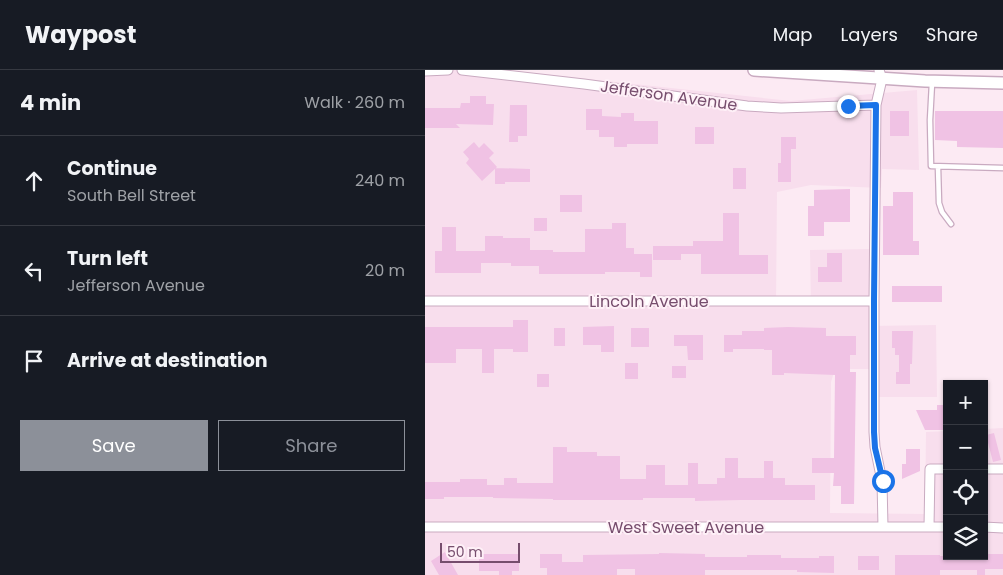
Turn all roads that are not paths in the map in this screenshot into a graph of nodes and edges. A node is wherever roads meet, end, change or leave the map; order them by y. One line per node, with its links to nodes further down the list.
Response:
1 (448, 70): 4 (street)
2 (462, 70): 8 (street, Jefferson Avenue)
3 (755, 70): 5 (street)
4 (425, 71)
5 (881, 74): 6 (street); 8 (street)
6 (932, 81): 7 (street); 9 (lane)
7 (1003, 83)
8 (876, 105): 13 (street)
9 (938, 167): 10 (lane); 11 (lane)
10 (1003, 168)
11 (951, 224)
12 (425, 301): 13 (street, Lincoln Avenue)
13 (874, 301): 18 (street)
14 (943, 469): 19 (street)
15 (988, 469): 16 (street)
16 (1003, 469)
17 (425, 527): 18 (street, West Sweet Avenue)
18 (883, 527): 19 (street, West Sweet Avenue)
19 (929, 527): 20 (street, West Sweet Avenue)
20 (943, 527)
21 (988, 528): 22 (street)
22 (1003, 528)

